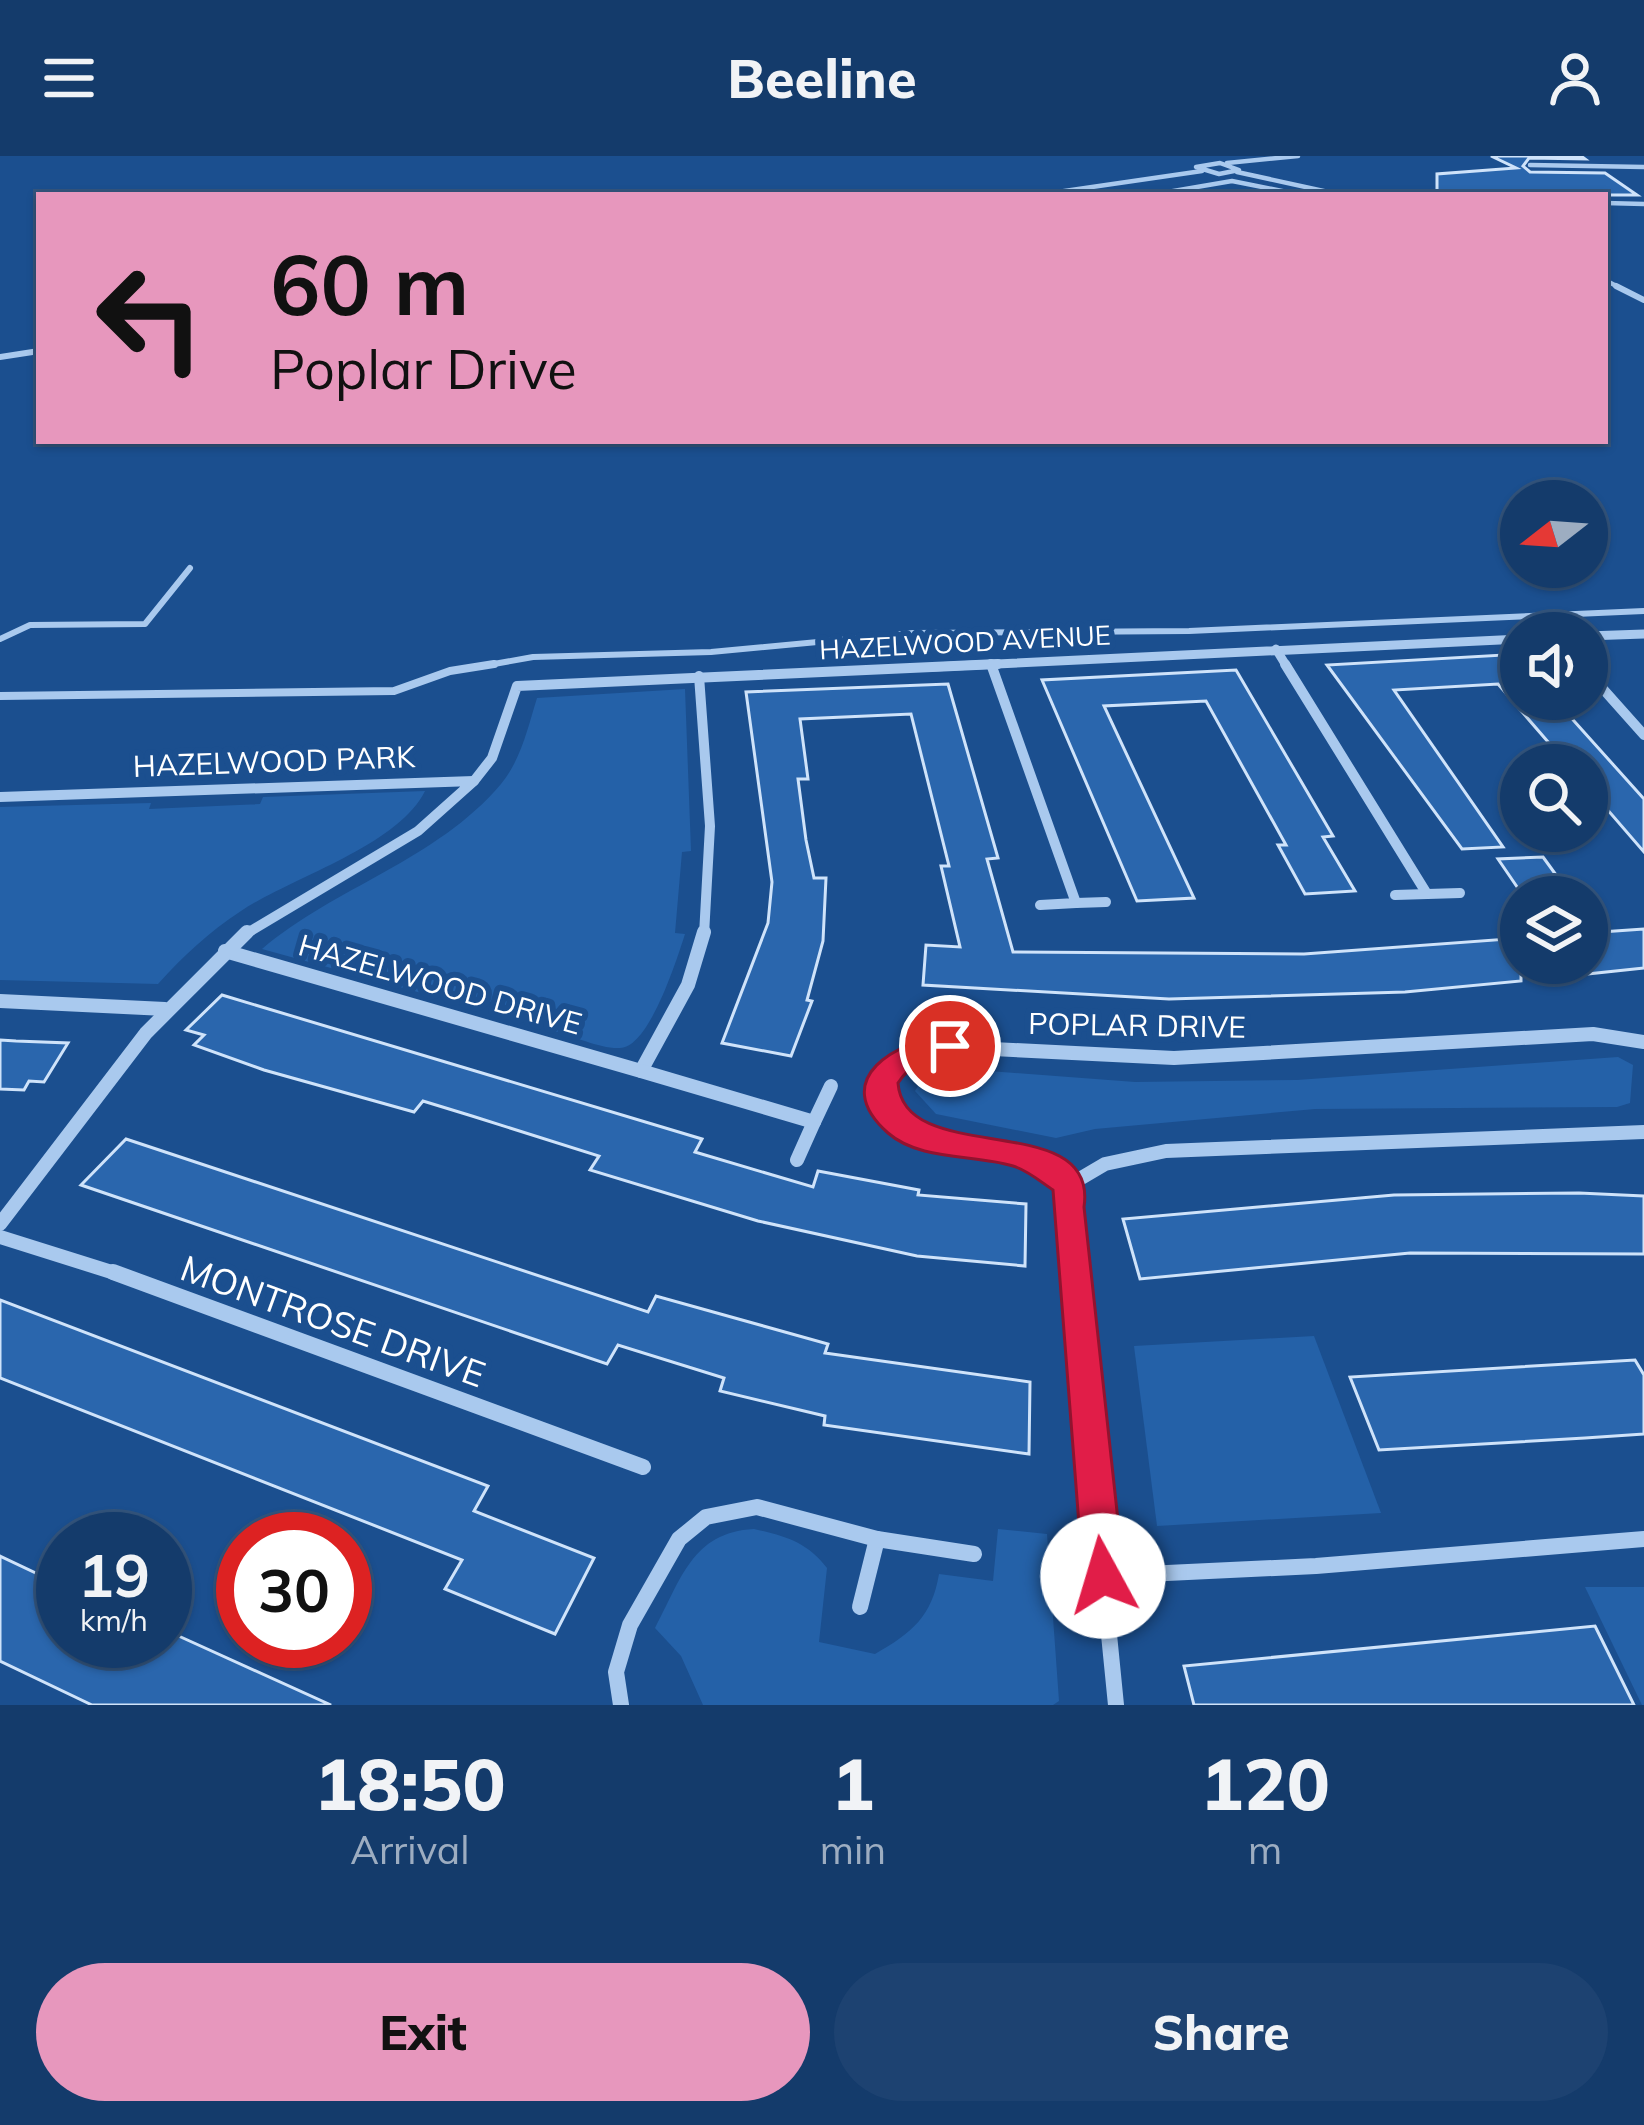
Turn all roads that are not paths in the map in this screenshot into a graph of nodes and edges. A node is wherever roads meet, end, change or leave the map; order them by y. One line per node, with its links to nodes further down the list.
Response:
1 (1298, 156): 2 (street)
2 (1226, 164): 5 (street); 6 (street)
3 (1530, 165): 4 (street)
4 (1644, 167)
5 (1202, 171): 6 (street); 7 (street)
6 (1237, 172): 10 (street)
7 (1058, 192)
8 (1172, 192): 9 (street)
9 (1286, 192)
10 (1328, 192)
11 (1608, 203): 12 (street)
12 (1644, 204)
13 (1608, 282): 14 (street)
14 (1644, 300)
15 (36, 351): 16 (street)
16 (0, 357)
17 (190, 568): 21 (lane)
18 (1644, 611): 27 (lane)
19 (1644, 634): 20 (street)
20 (1608, 635)
21 (0, 639)
22 (1500, 640): 23 (street, HAZELWOOD AVENUE)
23 (1276, 649): 24 (street, HAZELWOOD AVENUE); 32 (street)
24 (991, 663): 25 (street, HAZELWOOD AVENUE); 35 (street)
25 (699, 676): 29 (street, HAZELWOOD AVENUE); 41 (street)
26 (1608, 695): 28 (street)
27 (0, 696)
28 (1644, 735)
29 (474, 781): 30 (street, HAZELWOOD PARK); 37 (street, HAZELWOOD PARK)
30 (0, 797)
31 (1460, 893): 32 (street)
32 (1427, 894): 33 (street)
33 (1395, 895)
34 (1106, 902): 35 (street)
35 (1076, 903): 36 (street)
36 (1040, 904)
37 (225, 951): 39 (street, HAZELWOOD PARK); 41 (street, HAZELWOOD DRIVE)
38 (0, 1001): 39 (street)
39 (165, 1009): 47 (street, HAZELWOOD PARK)
40 (1644, 1042): 46 (street, POPLAR DRIVE)
41 (640, 1071): 43 (street, HAZELWOOD DRIVE)
42 (831, 1086): 43 (street)
43 (814, 1122): 45 (street)
44 (1644, 1132): 46 (street)
45 (797, 1160)
46 (1071, 1184): 53 (street)
47 (0, 1224)
48 (0, 1237): 49 (street, MONTROSE DRIVE)
49 (644, 1467)
50 (877, 1539): 52 (street); 54 (street); 55 (street)
51 (1644, 1539): 53 (street)
52 (974, 1554)
53 (1103, 1576): 56 (street)
54 (860, 1607)
55 (620, 1705)
56 (1116, 1705)

